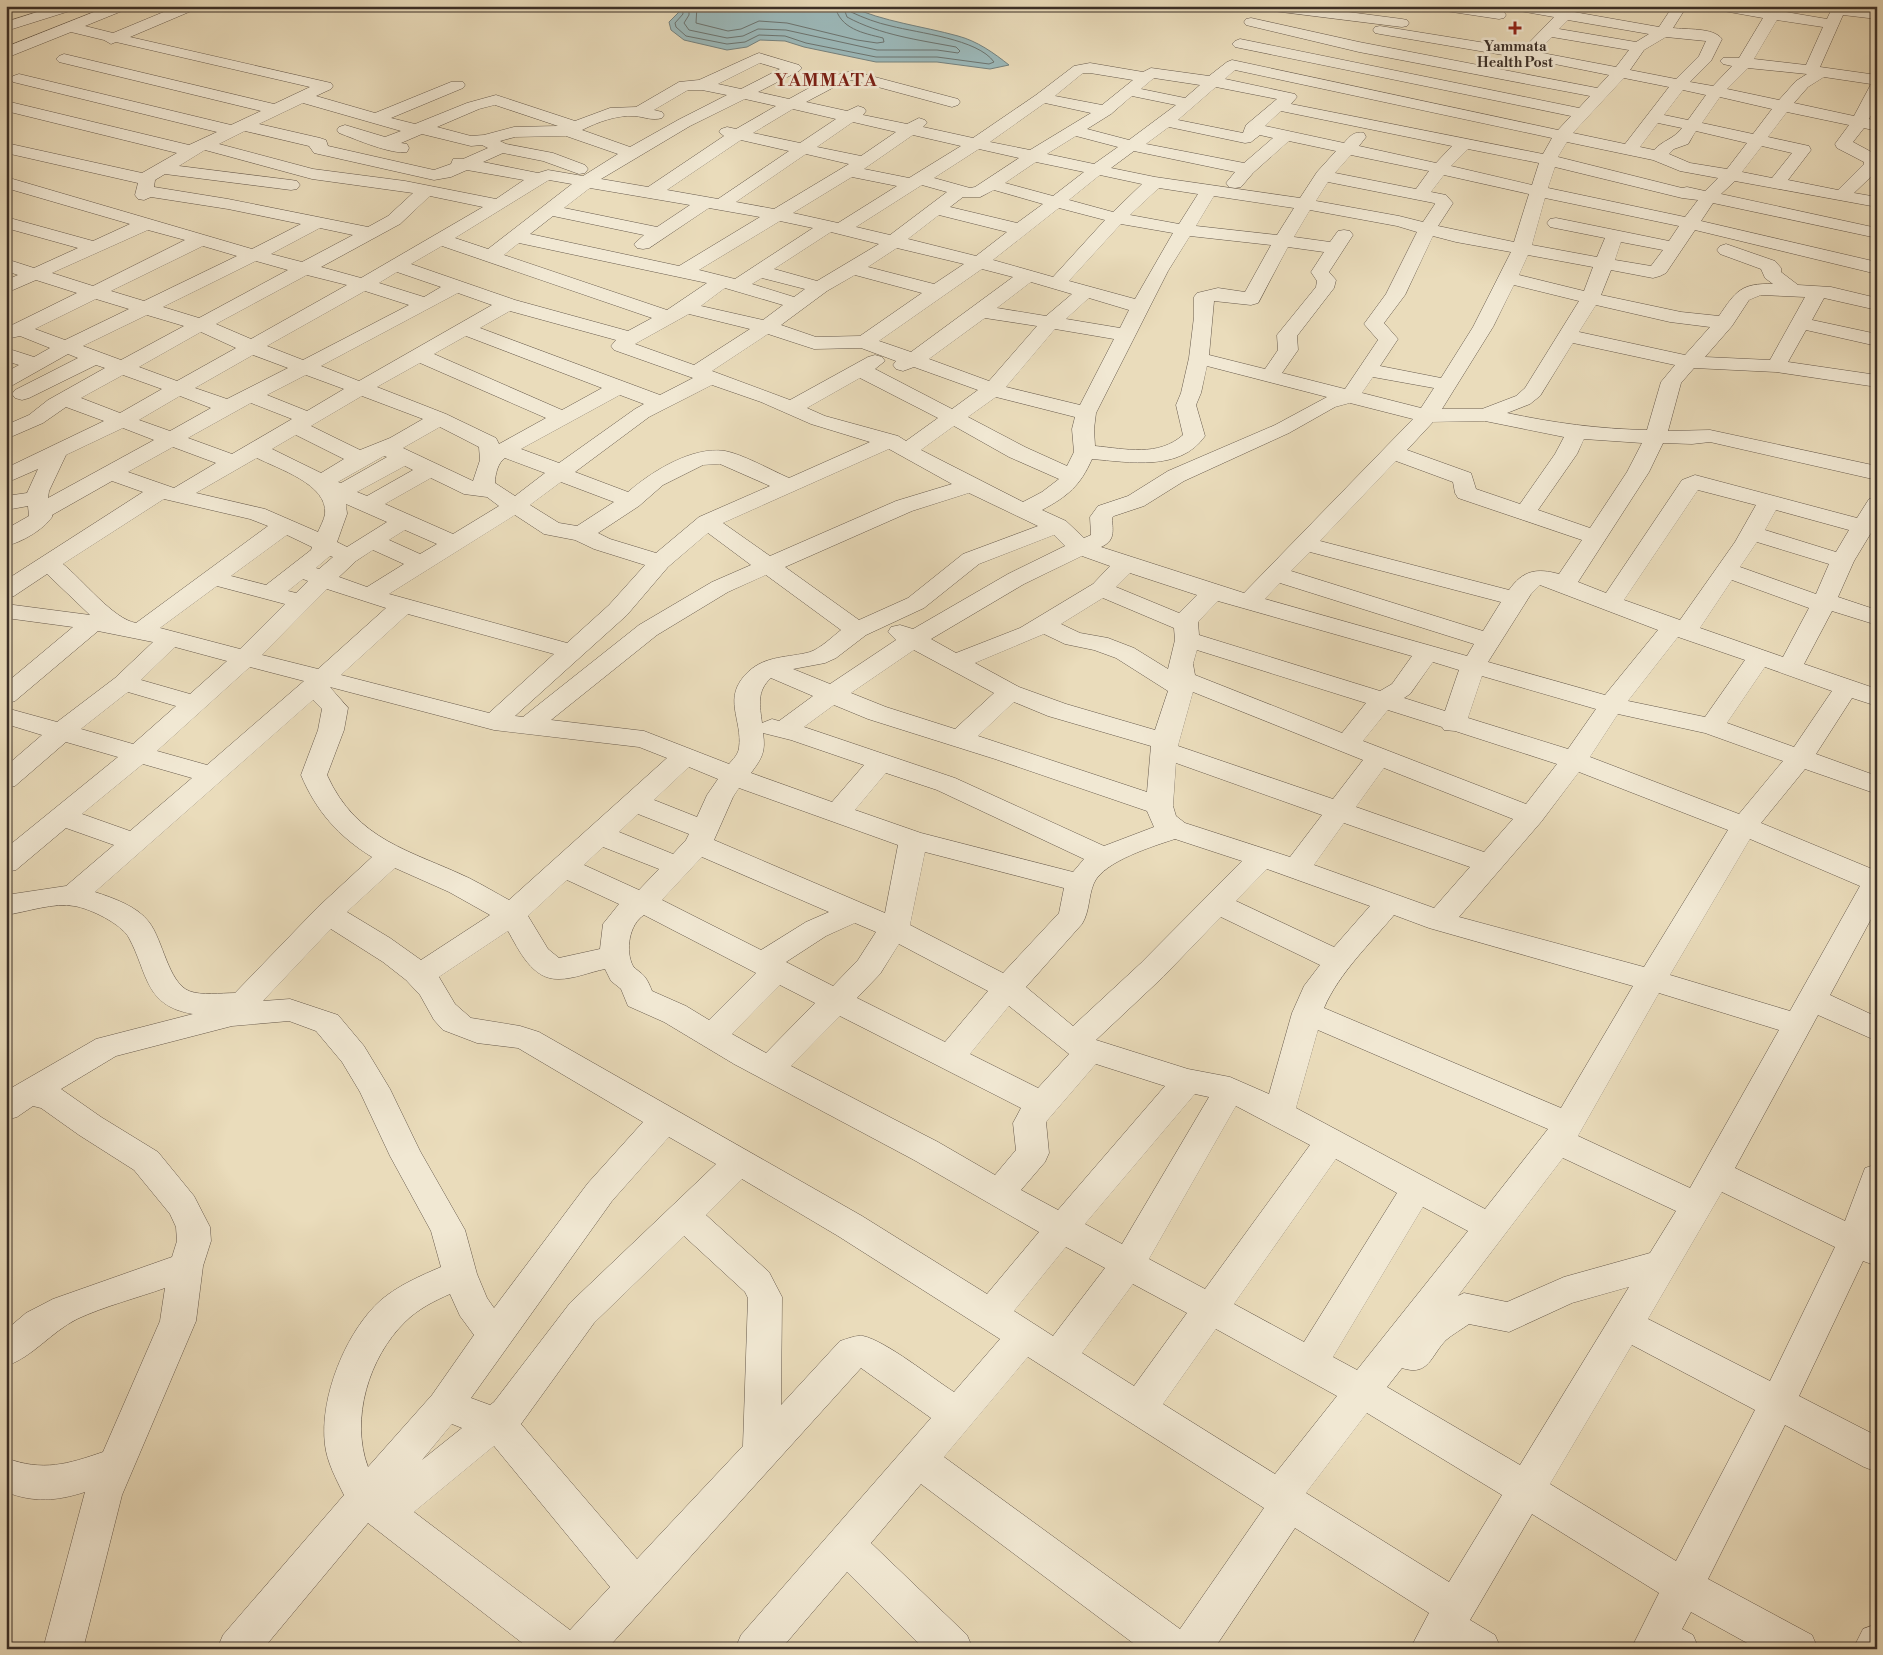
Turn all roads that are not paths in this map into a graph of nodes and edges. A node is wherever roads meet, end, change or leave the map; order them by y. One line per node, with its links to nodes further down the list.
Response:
1 (73, 6): 14 (street); 19 (street)
2 (122, 6): 14 (street)
3 (191, 6): 26 (street)
4 (1264, 6): 10 (street); 16 (street)
5 (1439, 6): 11 (street)
6 (1514, 6): 12 (street)
7 (1680, 6): 23 (street)
8 (1718, 6): 13 (street)
9 (1840, 8): 15 (street); 17 (street)
10 (1345, 10): 18 (street)
11 (1502, 10): 22 (street)
12 (1569, 10): 23 (street); 24 (street)
13 (1773, 11): 17 (street); 35 (street)
14 (102, 14): 20 (street)
15 (1877, 15)
16 (1251, 22): 27 (street); 28 (street)
17 (1832, 24): 38 (street)
18 (1381, 25): 21 (street); 28 (street); 31 (street)
19 (6, 27)
20 (68, 27): 26 (street); 30 (street)
21 (1462, 29)
22 (1492, 31)
23 (1663, 32): 29 (street); 33 (street)
24 (1546, 35): 25 (street); 29 (street); 31 (street)
25 (1526, 36)
26 (115, 38): 32 (street); 36 (street)
27 (1240, 44): 34 (street); 37 (street)
28 (1359, 47): 34 (street); 40 (street)
29 (1638, 48): 39 (street)
30 (6, 53)
31 (1526, 54): 39 (street); 40 (street)
32 (64, 58): 43 (street); 49 (street)
33 (1706, 58): 35 (street); 47 (street)
34 (1336, 63): 45 (street); 56 (street)
35 (1744, 63): 38 (street); 53 (street)
36 (231, 64): 49 (street); 58 (street)
37 (1232, 65): 44 (street); 45 (street)
38 (1816, 71): 42 (street); 66 (street)
39 (1620, 73): 47 (street); 54 (street)
40 (1505, 74): 54 (street); 56 (street)
41 (1144, 77): 44 (street); 52 (street); 59 (street)
42 (1877, 80)
43 (12, 81): 67 (street)
44 (1215, 82): 61 (street); 62 (street)
45 (1313, 82): 60 (street); 61 (street)
46 (702, 84): 55 (street); 55 (street); 69 (street)
47 (1679, 84): 53 (street); 74 (street)
48 (457, 86): 75 (street)
49 (179, 87): 67 (street); 68 (street)
50 (898, 88): 57 (street); 63 (street); 89 (street)
51 (1877, 88): 79 (street)
52 (1129, 91): 62 (street); 70 (street)
53 (1716, 92): 66 (street); 81 (street)
54 (1600, 93): 71 (street)
55 (742, 94): 63 (street); 78 (street)
56 (1485, 94): 71 (street); 72 (street)
57 (882, 96)
58 (304, 98): 68 (street); 75 (street)
59 (1042, 98): 70 (street); 97 (street)
60 (1397, 100): 72 (street); 80 (street)
61 (1284, 102): 80 (street); 85 (street)
62 (1187, 103): 77 (street)
63 (789, 104): 73 (street); 91 (street)
64 (868, 104): 73 (street)
65 (6, 106): 83 (street)
66 (1782, 107): 79 (street); 95 (street)
67 (135, 108): 83 (street); 84 (street)
68 (278, 110): 84 (street)
69 (640, 110): 78 (street); 87 (street)
70 (1105, 110): 90 (street)
71 (1582, 113): 93 (street)
72 (1464, 115): 76 (street)
73 (850, 117): 89 (street); 103 (street)
74 (1653, 117): 81 (street); 105 (street)
75 (376, 118): 86 (street)
76 (1480, 118): 93 (street); 96 (street)
77 (1166, 122): 85 (street); 99 (street)
78 (684, 123): 91 (street); 111 (street)
79 (1859, 123): 82 (street); 112 (street)
80 (1370, 124): 96 (street); 104 (street)
81 (1693, 126): 95 (street); 110 (street)
82 (1877, 126)
83 (91, 127): 101 (street); 108 (street)
84 (239, 128): 101 (street); 115 (street)
85 (1252, 128): 92 (street)
86 (418, 129): 87 (street); 94 (street); 98 (street)
87 (572, 129): 94 (street); 111 (street)
88 (345, 130): 98 (street)
89 (909, 130): 97 (street); 116 (street)
90 (1074, 131): 99 (street); 109 (street)
91 (736, 134): 103 (street); 123 (street)
92 (1286, 135): 104 (street); 121 (street)
93 (1562, 136): 105 (street); 113 (street)
94 (478, 140): 102 (street); 115 (street)
95 (1758, 140): 124 (street); 132 (street)
96 (1463, 142): 113 (street); 118 (street)
97 (977, 143): 109 (street); 129 (street)
98 (384, 144): 106 (street)
99 (1132, 146): 120 (street); 121 (street)
100 (6, 148): 108 (street)
101 (198, 148): 119 (street); 128 (street)
102 (501, 148): 107 (street); 115 (street)
103 (801, 148): 116 (street); 147 (street)
104 (1347, 148): 118 (street); 125 (street)
105 (1629, 150): 110 (street)
106 (420, 153)
107 (532, 153): 122 (street); 126 (street)
108 (31, 154): 114 (street)
109 (1034, 155): 120 (street); 133 (street)
110 (1658, 156): 124 (street)
111 (634, 158): 126 (street)
112 (1873, 158): 139 (street)
113 (1548, 160): 138 (street); 142 (street)
114 (73, 163): 134 (street); 135 (street)
115 (463, 164): 122 (street)
116 (857, 167): 129 (street); 155 (street)
117 (662, 168): 123 (street)
118 (1440, 168): 138 (street); 140 (street)
119 (163, 169): 128 (street); 134 (street)
120 (1098, 169): 131 (street); 144 (street)
121 (1247, 169): 150 (street)
122 (503, 172): 127 (street)
123 (681, 172): 141 (street)
124 (1732, 174): 132 (street); 142 (street)
125 (1323, 176): 140 (street); 148 (street)
126 (592, 177): 127 (street); 141 (street); 152 (street)
127 (539, 178): 149 (street)
128 (347, 179): 136 (street)
129 (916, 181): 137 (street); 166 (street)
130 (6, 182): 135 (street)
131 (1155, 182): 150 (street); 156 (street)
132 (1777, 183): 139 (street)
133 (990, 184): 137 (street); 144 (street)
134 (145, 185): 153 (street); 165 (street)
135 (28, 187): 143 (street); 146 (street)
136 (426, 190): 149 (street); 158 (street)
137 (961, 190): 151 (street)
138 (1539, 193): 163 (street); 187 (street)
139 (1834, 193): 145 (street); 157 (street)
140 (1420, 194): 169 (street)
141 (657, 195): 147 (street); 164 (street)
142 (1708, 197): 157 (street); 163 (street)
143 (6, 198)
144 (1058, 201): 156 (street); 170 (street)
145 (1877, 202)
146 (79, 203): 153 (street); 168 (street)
147 (713, 204): 155 (street); 174 (street)
148 (1304, 204): 150 (street); 154 (street); 179 (street)
149 (499, 205): 176 (street)
150 (1225, 207): 171 (street); 171 (street); 179 (street)
151 (936, 209): 170 (street); 181 (street)
152 (548, 210): 159 (street); 177 (street)
153 (120, 214): 161 (street)
154 (1357, 214): 169 (street); 186 (street)
155 (778, 215): 166 (street); 204 (street)
156 (1117, 218): 171 (street); 213 (street)
157 (1808, 218): 167 (street)
158 (394, 220): 173 (street); 176 (street)
159 (601, 220): 164 (street); 184 (street)
160 (6, 222): 168 (street)
161 (148, 223): 178 (street); 185 (street)
162 (1556, 223): 175 (street)
163 (1689, 223): 183 (street); 194 (street)
164 (620, 224): 174 (street)
165 (310, 227): 173 (street); 182 (street); 190 (street)
166 (835, 227): 181 (street); 203 (street)
167 (1850, 227): 172 (street); 194 (street)
168 (26, 228): 180 (street); 185 (street)
169 (1427, 229): 187 (street); 265 (street)
170 (1022, 230): 195 (street)
171 (1185, 230): 229 (street)
172 (1877, 232)
173 (370, 233): 182 (street)
174 (659, 234): 193 (street)
175 (1615, 235): 183 (street); 196 (street)
176 (445, 237): 191 (street); 198 (street)
177 (517, 237): 184 (street); 191 (street)
178 (200, 240): 190 (street); 206 (street)
179 (1283, 240): 186 (street); 256 (street)
180 (6, 241)
181 (894, 242): 189 (street); 195 (street)
182 (352, 243): 202 (street)
183 (1688, 245): 196 (street); 218 (street)
184 (560, 246): 188 (street)
185 (95, 247): 192 (street)
186 (1336, 248): 269 (street)
187 (1521, 250): 196 (street); 208 (street)
188 (602, 254): 193 (street); 209 (street)
189 (877, 254): 200 (street); 210 (street)
190 (254, 255): 202 (street); 230 (street)
191 (491, 256): 209 (street)
192 (74, 257): 205 (street); 206 (street)
193 (621, 258): 199 (street)
194 (1829, 258): 201 (street)
195 (979, 262): 207 (street); 210 (street)
196 (1604, 264): 224 (street)
197 (6, 265): 205 (street)
198 (395, 266): 212 (street); 214 (street)
199 (658, 266): 204 (street); 217 (street)
200 (851, 268): 210 (street); 216 (street)
201 (1877, 268)
202 (306, 269): 212 (street); 219 (street)
203 (759, 271): 211 (street); 216 (street)
204 (683, 272): 211 (street)
205 (37, 274): 215 (street); 221 (street)
206 (128, 275): 221 (street)
207 (1027, 276): 213 (street); 223 (street)
208 (1508, 278): 224 (street); 286 (street)
209 (563, 280): 217 (street); 228 (street)
210 (950, 282): 223 (street); 247 (street)
211 (730, 283): 226 (street); 232 (street)
212 (364, 284): 225 (street); 231 (street)
213 (1056, 284): 220 (street)
214 (456, 286): 225 (street); 228 (street)
215 (6, 287)
216 (820, 287): 226 (street)
217 (624, 289): 234 (street); 235 (street)
218 (1793, 291): 222 (street); 237 (street)
219 (263, 292): 231 (street); 239 (street)
220 (1085, 292): 229 (street); 236 (street)
221 (93, 293): 230 (street); 242 (street)
222 (1817, 293): 227 (street); 238 (street)
223 (1002, 296): 233 (street)
224 (1590, 299): 237 (street); 244 (street)
225 (426, 304): 250 (street)
226 (798, 304): 240 (street)
227 (1877, 304)
228 (512, 305): 235 (street); 241 (street)
229 (1141, 307): 243 (street)
230 (149, 308): 239 (street); 248 (street)
231 (321, 308): 249 (street)
232 (686, 308): 234 (street); 240 (street)
233 (980, 311): 236 (street); 257 (street)
234 (667, 317): 255 (street)
235 (572, 322): 246 (street); 255 (street)
236 (1051, 322): 243 (street); 277 (street)
237 (1725, 322): 258 (street)
238 (1800, 323): 245 (street); 261 (street)
239 (201, 325): 249 (street); 262 (street)
240 (766, 327): 247 (street); 266 (street)
241 (465, 329): 246 (street); 253 (street)
242 (12, 332): 248 (street)
243 (1127, 335): 284 (street)
244 (1568, 336): 258 (street); 285 (street)
245 (1877, 340)
246 (536, 342): 255 (street)
247 (864, 342): 251 (street)
248 (68, 346): 254 (street); 259 (street)
249 (251, 347): 263 (street); 264 (street)
250 (341, 349): 260 (street); 263 (street)
251 (891, 352): 257 (street); 267 (street)
252 (6, 354): 259 (street)
253 (419, 355): 260 (street); 288 (street)
254 (96, 357): 262 (street); 276 (street)
255 (613, 357): 266 (street); 272 (street)
256 (1199, 358): 269 (street); 299 (street)
257 (915, 360): 267 (street); 277 (street)
258 (1690, 362): 261 (street); 294 (street)
259 (35, 364): 270 (street)
260 (377, 364): 274 (street)
261 (1776, 366): 268 (street)
262 (123, 367): 273 (street); 282 (street)
263 (306, 367): 274 (street); 275 (street)
264 (212, 368): 273 (street); 278 (street)
265 (1368, 370): 271 (street); 279 (street)
266 (704, 374): 280 (street); 283 (street)
267 (868, 374): 283 (street); 289 (street)
268 (1875, 374)
269 (1270, 376): 279 (street)
270 (6, 381)
271 (1434, 382)
272 (620, 387): 280 (street); 288 (street)
273 (177, 388): 278 (street); 290 (street)
274 (361, 388): 287 (street); 291 (street)
275 (252, 389): 281 (street); 291 (street)
276 (14, 390): 282 (street)
277 (993, 390): 284 (street); 289 (street)
278 (198, 396): 281 (street)
279 (1350, 396): 286 (street); 339 (street)
280 (659, 402): 307 (street)
281 (228, 407): 295 (street)
282 (50, 408): 290 (street); 292 (street); 298 (street)
283 (791, 408): 296 (street)
284 (1086, 413): 299 (street)
285 (1485, 415): 286 (street); 293 (street)
286 (1427, 416): 300 (street)
287 (439, 418): 301 (street); 302 (street)
288 (563, 418): 302 (street)
289 (952, 418): 296 (street); 310 (street)
290 (121, 420): 295 (street); 298 (street)
291 (304, 423): 297 (street); 303 (street)
292 (6, 433)
293 (1577, 433): 294 (street); 324 (street)
294 (1656, 436): 308 (street); 332 (street)
295 (172, 440): 304 (street); 306 (street)
296 (898, 446): 311 (street); 312 (street)
297 (256, 449): 304 (street); 313 (street)
298 (62, 450): 309 (street); 323 (street)
299 (1085, 452): 310 (street)
300 (1392, 452): 324 (street); 337 (street)
301 (396, 453): 303 (street); 305 (street); 313 (street)
302 (498, 454): 307 (street); 314 (street)
303 (361, 459): 313 (street)
304 (234, 462): 315 (street)
305 (430, 469): 314 (street); 320 (street)
306 (112, 473): 315 (street); 323 (street)
307 (560, 473): 316 (street); 321 (street)
308 (1877, 473)
309 (6, 476)
310 (1073, 477): 322 (street)
311 (971, 485): 322 (street); 346 (street)
312 (789, 486): 316 (street); 326 (street)
313 (332, 487): 320 (street); 335 (street)
314 (490, 491): 321 (street)
315 (168, 493): 327 (street); 338 (street)
316 (631, 501): 331 (street)
317 (1770, 502): 329 (street); 330 (street); 363 (street)
318 (6, 503): 323 (street)
319 (1877, 504): 329 (street)
320 (368, 505): 325 (street)
321 (516, 505): 331 (street); 336 (street)
322 (1025, 510): 328 (street)
323 (35, 512): 333 (street); 338 (street)
324 (1525, 513): 332 (street)
325 (404, 521): 334 (street); 336 (street)
326 (707, 522): 342 (street); 346 (street)
327 (285, 525): 335 (street); 351 (street)
328 (1058, 526): 339 (street); 370 (street)
329 (1863, 527): 341 (street)
330 (1751, 533): 341 (street); 348 (street)
331 (581, 534): 342 (street)
332 (1596, 537): 353 (street)
333 (6, 540)
334 (372, 541): 340 (street); 344 (street)
335 (326, 544): 340 (street); 347 (street)
336 (455, 544): 344 (street)
337 (1305, 544): 349 (street); 350 (street)
338 (77, 545): 343 (street)
339 (1082, 546): 345 (street); 375 (street)
340 (348, 556): 352 (street)
341 (1842, 560): 362 (street)
342 (660, 562): 377 (street)
343 (48, 564): 355 (street); 368 (street)
344 (422, 564): 358 (street)
345 (1126, 564): 354 (street); 356 (street)
346 (767, 565): 370 (street); 399 (street)
347 (299, 570): 352 (street); 357 (street)
348 (1726, 570): 362 (street); 371 (street)
349 (1276, 574): 361 (street); 366 (street)
350 (1421, 574): 359 (street); 366 (street)
351 (212, 578): 357 (street); 372 (street)
352 (325, 578): 358 (street); 360 (street)
353 (1565, 584): 359 (street); 363 (street)
354 (1101, 589): 369 (street); 373 (street)
355 (6, 591)
356 (1213, 592): 361 (street); 373 (street)
357 (271, 593): 360 (street)
358 (370, 596): 364 (street)
359 (1516, 599): 376 (street)
360 (302, 601): 379 (street)
361 (1249, 602): 378 (street)
362 (1824, 603): 367 (street); 383 (street)
363 (1610, 604): 371 (street)
364 (404, 605): 377 (street); 385 (street)
365 (6, 611): 368 (street)
366 (1393, 611): 376 (street)
367 (1877, 618)
368 (105, 624): 372 (street); 391 (street)
369 (1043, 624): 381 (street); 387 (street)
370 (867, 625): 375 (street); 384 (street)
371 (1680, 628): 380 (street); 394 (street)
372 (141, 631): 374 (street)
373 (1186, 632): 387 (street); 392 (street)
374 (172, 638): 379 (street); 386 (street)
375 (913, 640): 381 (street); 390 (street)
376 (1489, 641): 382 (street)
377 (573, 652): 397 (street)
378 (1428, 653): 382 (street); 392 (street)
379 (246, 657): 385 (street); 393 (street)
380 (1760, 657): 383 (street); 400 (street)
381 (954, 662): 389 (street)
382 (1473, 666): 394 (street); 398 (street)
383 (1790, 667): 388 (street)
384 (768, 668): 390 (street); 396 (street)
385 (318, 682): 397 (street); 412 (street); 427 (street)
386 (124, 683): 393 (street); 402 (street)
387 (1183, 684): 404 (street); 405 (street)
388 (1868, 691): 409 (street)
389 (1010, 692): 403 (street); 405 (street)
390 (832, 694): 401 (street); 403 (street)
391 (6, 696)
392 (1382, 701): 398 (street); 404 (street)
393 (194, 703): 406 (street)
394 (1611, 705): 400 (street); 410 (street)
395 (6, 716): 402 (street)
396 (748, 721): 401 (street); 413 (street)
397 (494, 722): 399 (street)
398 (1453, 724): 410 (street)
399 (528, 726): 407 (street)
400 (1710, 726): 409 (street)
401 (783, 730): 411 (street)
402 (61, 732): 406 (street); 414 (street)
403 (960, 739): 421 (street)
404 (1347, 744): 408 (street)
405 (1164, 745): 417 (street); 421 (street)
406 (138, 754): 412 (street); 420 (street)
407 (686, 756): 413 (street); 416 (street)
408 (1378, 756): 417 (street); 419 (street)
409 (1800, 758): 415 (street); 422 (street)
410 (1574, 760): 419 (street); 422 (street)
411 (882, 761): 418 (street); 428 (street)
412 (211, 775): 426 (street)
413 (735, 776): 418 (street); 424 (street)
414 (6, 780)
415 (1877, 785)
416 (635, 803): 423 (street); 424 (street)
417 (1339, 810): 431 (street); 434 (street)
418 (837, 814): 425 (street)
419 (1531, 816): 431 (street)
420 (62, 817): 426 (street); 430 (street)
421 (1167, 817): 428 (street); 429 (street)
422 (1744, 826): 435 (street); 451 (street)
423 (599, 836): 432 (street); 433 (street)
424 (701, 837): 432 (street); 442 (street)
425 (913, 840): 436 (street); 446 (street)
426 (134, 842): 437 (street)
427 (391, 856): 443 (street); 444 (street)
428 (1105, 858): 436 (street)
429 (1261, 858): 434 (street); 439 (street)
430 (6, 863)
431 (1488, 863): 445 (street)
432 (678, 866): 438 (street)
433 (564, 867): 438 (street); 444 (street)
434 (1296, 869): 440 (street)
435 (1877, 882): 456 (street)
436 (1080, 883): 452 (street)
437 (73, 896): 441 (street); 454 (street)
438 (643, 903): 447 (street); 449 (street)
439 (1217, 903): 448 (street); 459 (street)
440 (1389, 903): 445 (street); 448 (street)
441 (6, 905)
442 (856, 911): 446 (street); 449 (street)
443 (328, 914): 450 (street); 454 (street)
444 (512, 914): 447 (street); 450 (street)
445 (1439, 921): 451 (street)
446 (895, 928): 452 (street); 453 (street)
447 (614, 956): 458 (street)
448 (1338, 962): 455 (street)
449 (769, 966): 453 (street); 458 (street)
450 (420, 975): 467 (street)
451 (1650, 980): 456 (street); 468 (street)
452 (1007, 988): 459 (street); 460 (street)
453 (837, 999): 460 (street); 461 (street)
454 (238, 1009): 464 (street); 483 (street)
455 (1307, 1012): 466 (street); 468 (street)
456 (1805, 1012): 457 (street); 471 (street)
457 (1877, 1030)
458 (711, 1036): 461 (street)
459 (1082, 1047): 462 (street); 465 (street)
460 (950, 1057): 465 (street)
461 (769, 1069): 474 (street)
462 (1188, 1081): 463 (street); 477 (street)
463 (1230, 1089): 466 (street); 480 (street)
464 (18, 1100): 482 (street)
465 (1041, 1104): 474 (street)
466 (1278, 1113): 469 (street)
467 (665, 1119): 470 (street); 487 (street)
468 (1563, 1132): 475 (street); 478 (street)
469 (1330, 1142): 473 (street); 484 (street)
470 (739, 1162): 476 (street); 485 (street)
471 (1714, 1173): 475 (street); 479 (street)
472 (1877, 1177): 479 (street)
473 (1417, 1189): 478 (street); 491 (street)
474 (998, 1194): 477 (street)
475 (1697, 1206): 481 (street)
476 (684, 1214): 497 (street); 498 (street)
477 (1062, 1228): 480 (street); 485 (street)
478 (1491, 1228): 492 (street)
479 (1866, 1247): 493 (street)
480 (1128, 1264): 484 (street); 490 (street)
481 (1662, 1264): 486 (street); 492 (street)
482 (186, 1266): 489 (street); 501 (street)
483 (460, 1274): 487 (street); 505 (street)
484 (1210, 1308): 491 (street); 495 (street)
485 (990, 1315): 488 (street)
486 (1626, 1325): 493 (street); 503 (street)
487 (495, 1334): 494 (street)
488 (1025, 1336): 490 (street); 496 (street)
489 (6, 1351)
490 (1058, 1357): 495 (street)
491 (1310, 1363): 492 (street)
492 (1366, 1394): 503 (street); 504 (street)
493 (1778, 1402): 499 (street); 507 (street)
494 (445, 1406): 497 (street); 505 (street)
495 (1139, 1409): 504 (street)
496 (957, 1415): 498 (street); 500 (street)
497 (496, 1423): 505 (street); 508 (street)
498 (761, 1451): 508 (street)
499 (1877, 1455)
500 (918, 1460): 506 (street); 518 (street)
501 (116, 1464): 502 (street); 512 (street)
502 (6, 1475)
503 (1526, 1489): 507 (street); 509 (street)
504 (1284, 1501): 509 (street); 519 (street)
505 (376, 1508): 513 (street); 514 (street)
506 (845, 1544): 516 (street); 517 (street)
507 (1682, 1586): 511 (street); 521 (street)
508 (636, 1588): 515 (street)
509 (1442, 1627): 520 (street)
510 (1877, 1643): 522 (street)
511 (1662, 1645)
512 (63, 1649)
513 (237, 1649)
514 (562, 1649)
515 (580, 1649)
516 (755, 1649)
517 (953, 1649)
518 (1174, 1649)
519 (1190, 1649)
520 (1481, 1649)
521 (1798, 1649)
522 (1874, 1649)

